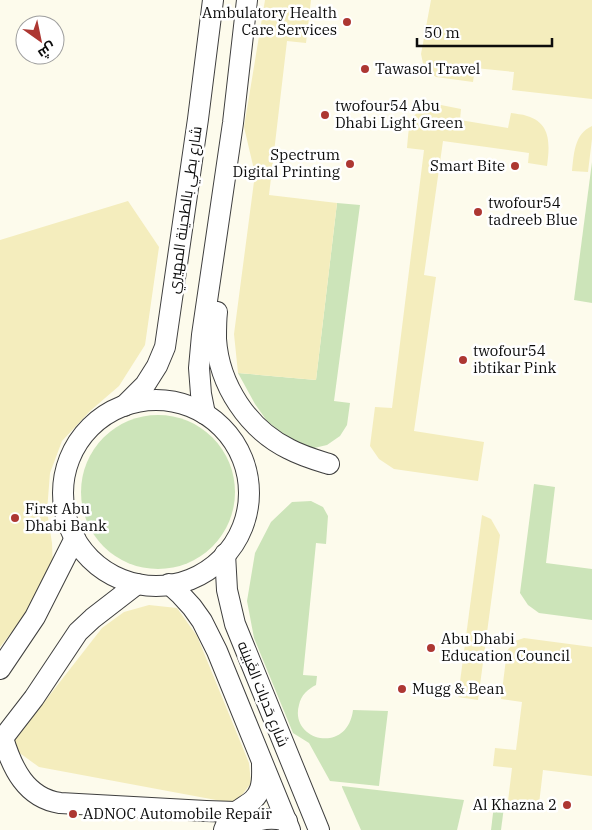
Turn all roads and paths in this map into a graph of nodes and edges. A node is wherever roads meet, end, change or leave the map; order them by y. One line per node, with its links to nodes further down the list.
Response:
1 (212, 0): 4 (street, شارع بطي بالطحينة المهيري)
2 (247, 0): 3 (street)
3 (214, 252): 5 (street); 6 (street)
4 (123, 406): 5 (street); 7 (street)
5 (205, 414): 8 (street)
6 (329, 464)
7 (75, 538): 9 (street); 11 (street)
8 (225, 554): 10 (street); 17 (street, شارع حَدبات الغَبينه)
9 (137, 584): 10 (street); 12 (street)
10 (169, 584): 13 (street, شارع حَدبات الغَبينه)
11 (0, 668)
12 (2, 740): 14 (street)
13 (262, 762): 14 (street); 15 (street, شارع حَدبات الغَبينه)
14 (238, 821): 15 (street); 16 (street)
15 (288, 826)
16 (224, 830)
17 (319, 830)

